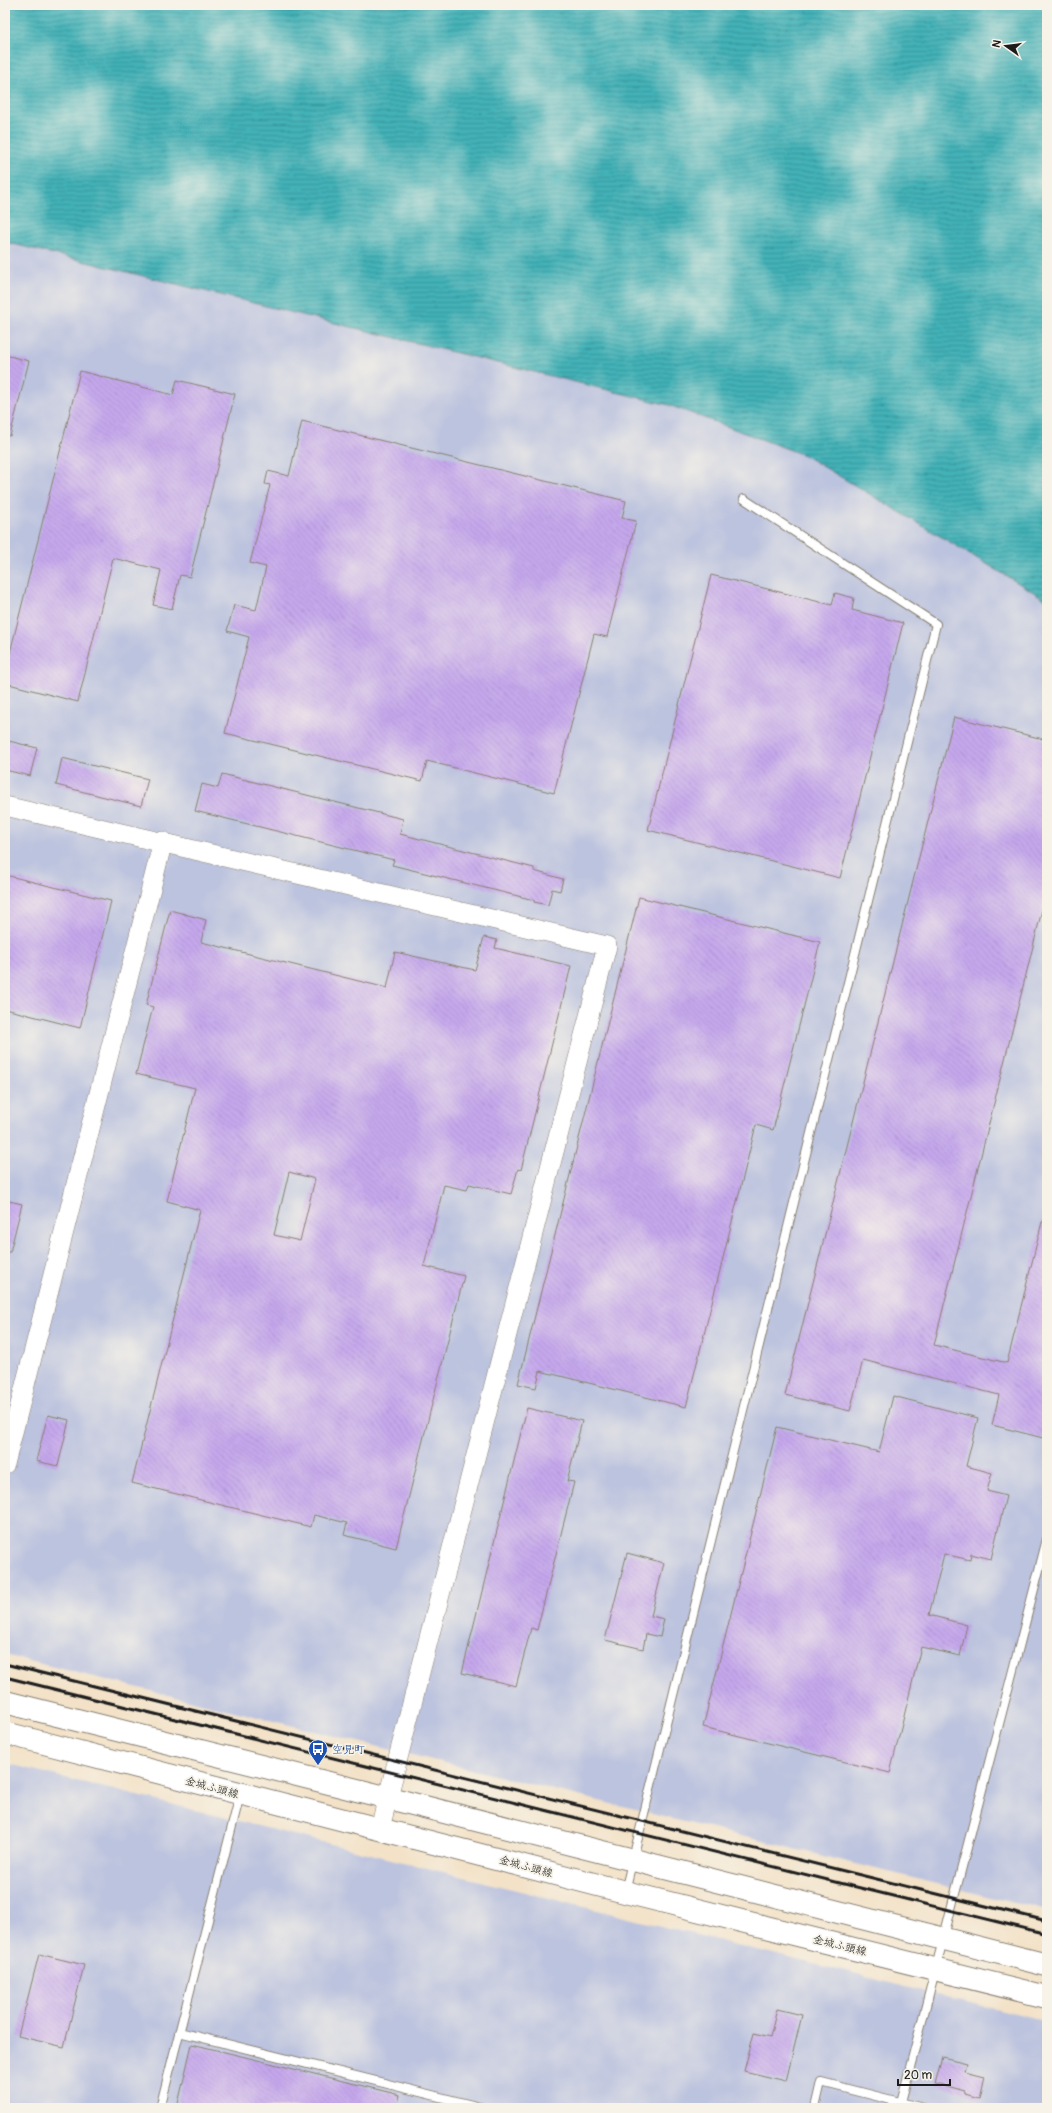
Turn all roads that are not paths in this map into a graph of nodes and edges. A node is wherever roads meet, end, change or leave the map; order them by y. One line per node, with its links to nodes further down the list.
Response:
1 (744, 499): 11 (lane)
2 (5, 806): 3 (street)
3 (163, 841): 4 (street); 9 (street)
4 (5, 1464)
5 (1047, 1539): 13 (lane)
6 (5, 1702): 9 (main road)
7 (5, 1733): 8 (main road, 金城ふ頭線)
8 (240, 1794): 10 (main road, 金城ふ頭線); 17 (lane)
9 (389, 1798): 10 (street); 11 (main road)
10 (380, 1828): 12 (main road, 金城ふ頭線)
11 (634, 1861): 12 (lane); 13 (main road)
12 (625, 1892): 15 (main road, 金城ふ頭線)
13 (942, 1939): 14 (main road); 15 (lane)
14 (1047, 1965)
15 (934, 1968): 16 (main road, 金城ふ頭線); 18 (lane)
16 (1047, 1997)
17 (179, 2032): 19 (lane); 20 (lane)
18 (901, 2102): 21 (lane); 22 (lane)
19 (160, 2108)
20 (484, 2108)
21 (815, 2108)
22 (923, 2108)

